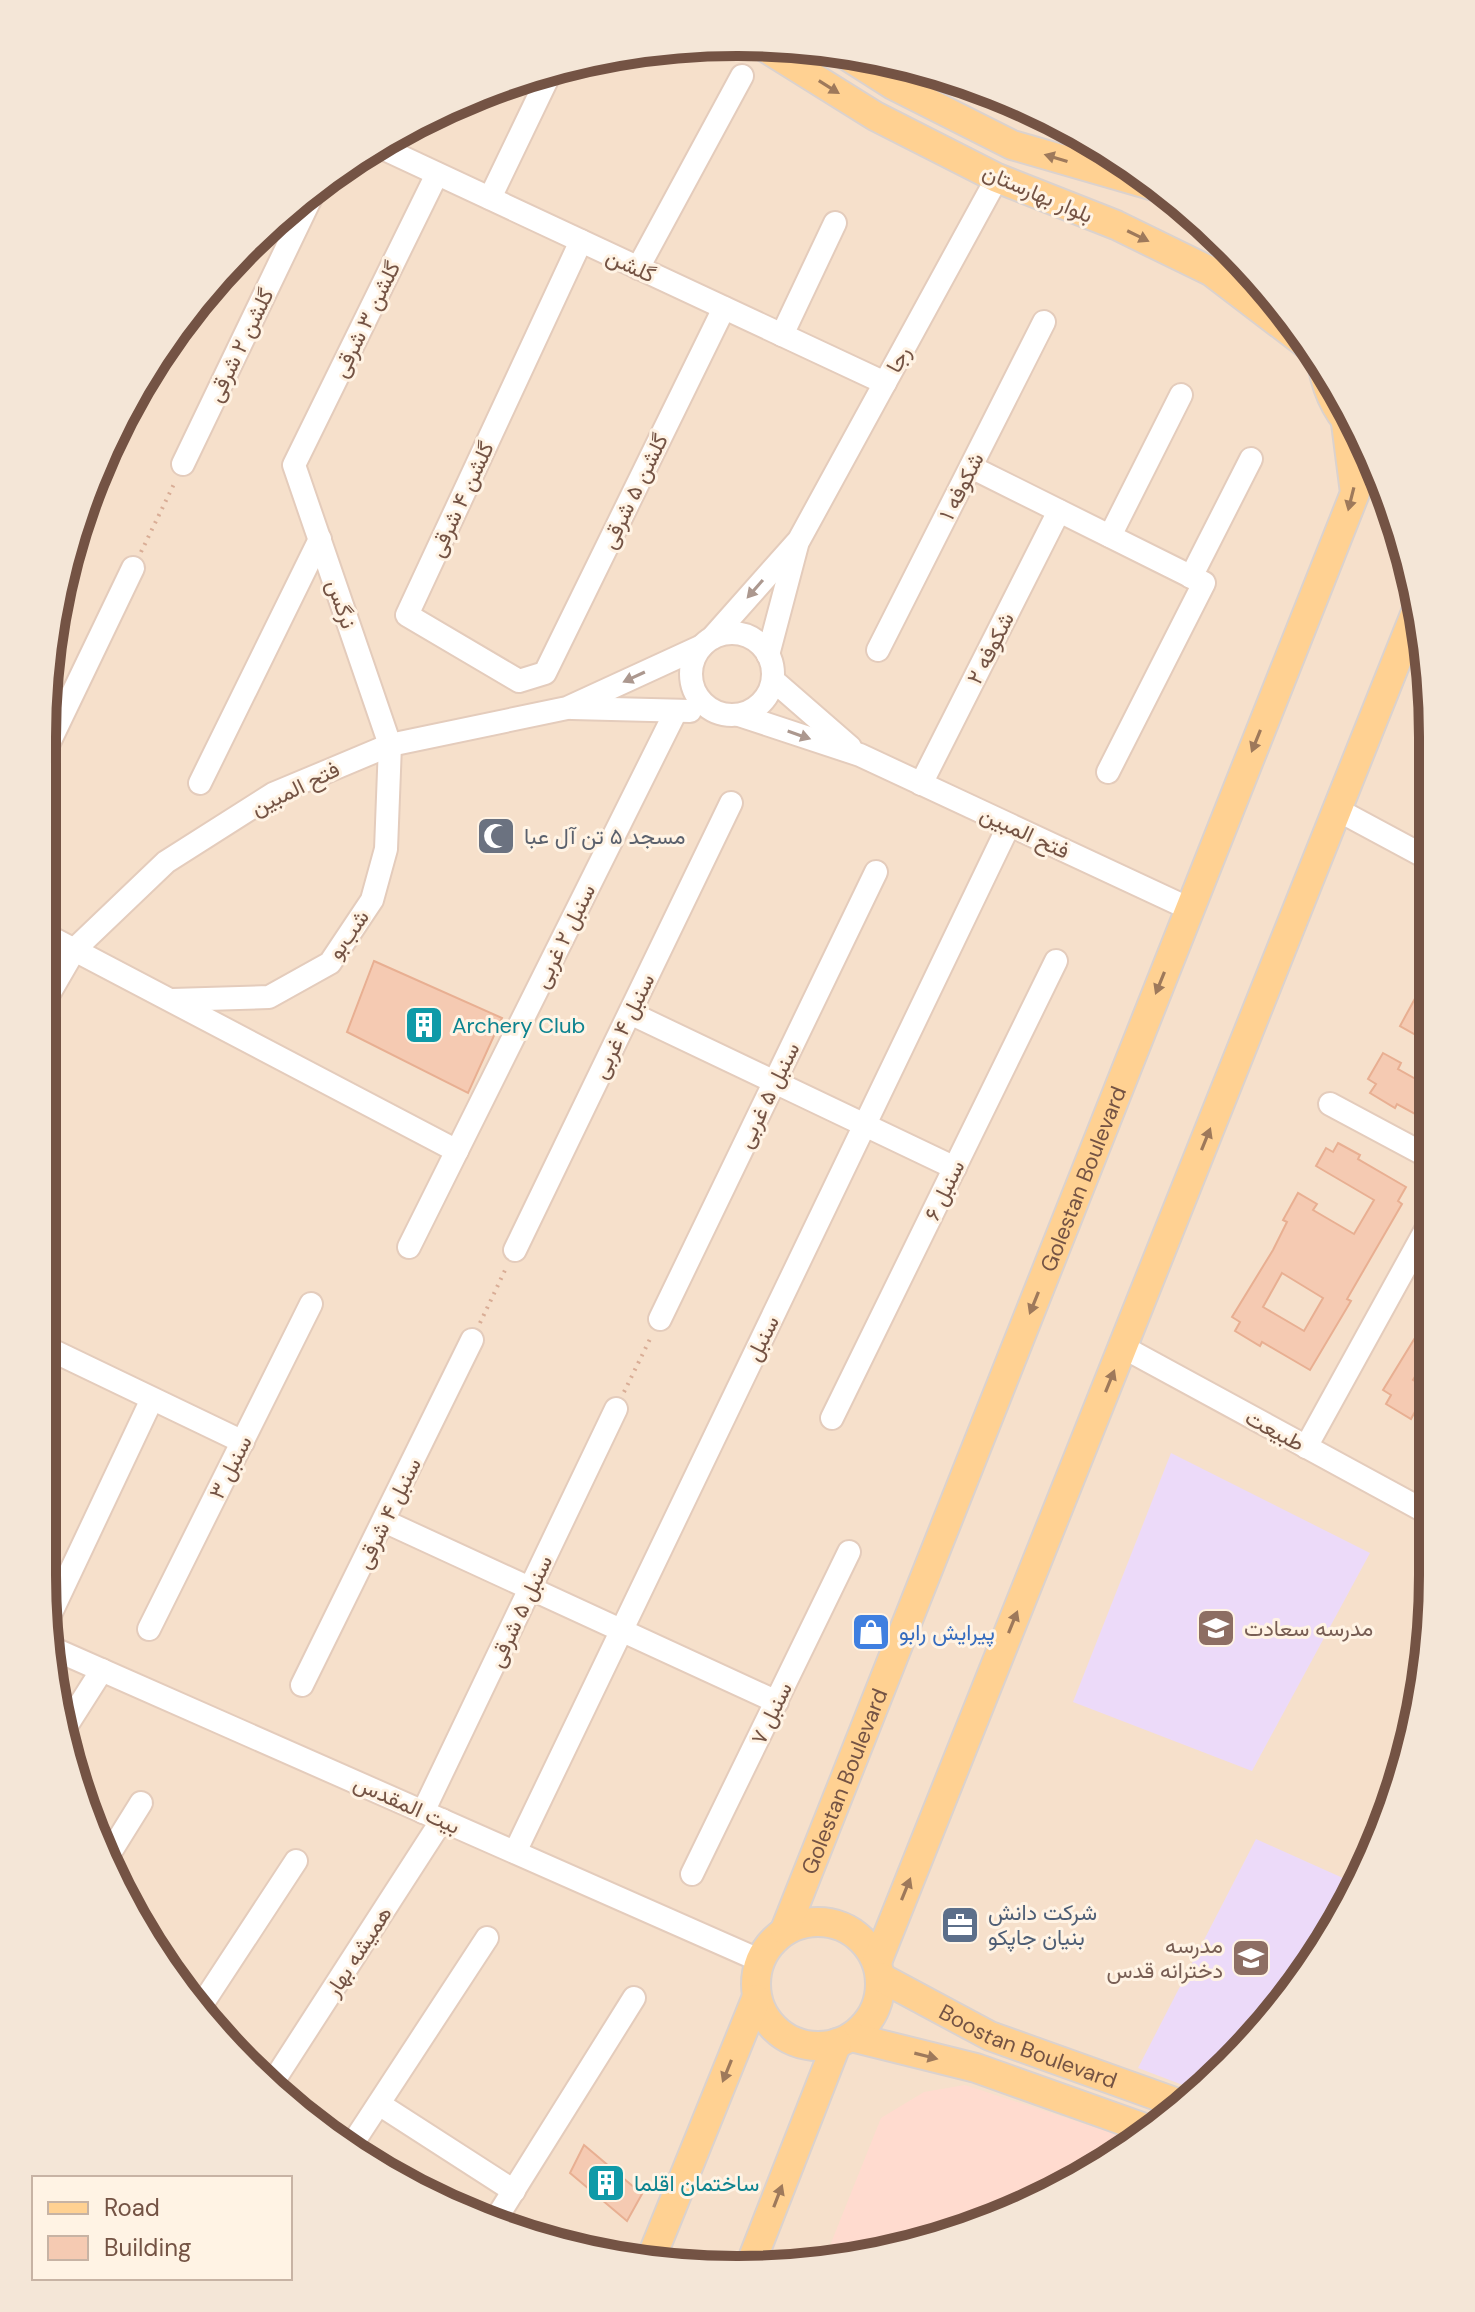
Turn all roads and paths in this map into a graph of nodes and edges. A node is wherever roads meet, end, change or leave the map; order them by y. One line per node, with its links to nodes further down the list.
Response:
1 (781, 57): 7 (main road, بلوار بهارستان, one-way to 7)
2 (867, 69): 8 (main road, بلوار بهارستان, one-way to 2)
3 (742, 76): 13 (street)
4 (545, 84): 9 (street)
5 (390, 152): 6 (street, گلشن)
6 (437, 174): 9 (street, گلشن); 23 (street, گلشن ۳ شرقی)
7 (997, 178): 15 (main road, بلوار بهارستان, one-way to 15); 18 (street, رجا)
8 (1125, 178)
9 (490, 198): 12 (street, گلشن)
10 (304, 212): 22 (street, گلشن ۲ شرقی)
11 (835, 223): 17 (street)
12 (581, 241): 13 (street, گلشن); 35 (street, گلشن ۴ شرقی)
13 (638, 268): 14 (street, گلشن)
14 (724, 308): 17 (street, گلشن); 35 (street, گلشن ۵ شرقی)
15 (1277, 321)
16 (1044, 322): 24 (street, شکوفه ۱)
17 (782, 335): 18 (street, گلشن)
18 (885, 383): 28 (street, رجا)
19 (1181, 395): 26 (street)
20 (1356, 451): 52 (main road, Golestan Boulevard, one-way to 52)
21 (1251, 459): 30 (street)
22 (183, 464): 29 (path)
23 (294, 465): 27 (street, نرگس)
24 (971, 467): 25 (street); 33 (street, شکوفه ۱)
25 (1059, 511): 26 (street); 46 (street, شکوفه ۲)
26 (1110, 536): 30 (street)
27 (320, 539): 42 (street, نرگس); 45 (street)
28 (799, 540): 32 (street, one-way to 32); 34 (street)
29 (133, 568): 41 (street)
30 (1197, 580): 44 (street)
31 (1410, 628): 48 (main road)
32 (707, 642): 34 (street); 37 (street, one-way to 37); 39 (street)
33 (878, 650)
34 (768, 655): 36 (street)
35 (545, 673)
36 (773, 680): 40 (street); 43 (street)
37 (567, 708): 38 (street); 42 (street, فتح المبین)
38 (676, 711): 39 (street); 62 (street, سنبل ۲ غربی)
39 (713, 711): 40 (street)
40 (739, 715): 43 (street, one-way to 43)
41 (56, 728)
42 (390, 745): 54 (street, فتح المبین); 57 (street, شب‌بو)
43 (860, 755): 46 (street, فتح المبین)
44 (1108, 772)
45 (200, 783)
46 (921, 784): 49 (street, فتح المبین)
47 (731, 803): 58 (street, سنبل ۴ غربی)
48 (1338, 810): 50 (street); 71 (main road, one-way to 48)
49 (1009, 825): 52 (street, فتح المبین); 61 (street, سنبل)
50 (1419, 854)
51 (876, 872): 59 (street, سنبل ۵ غربی)
52 (1190, 909): 96 (main road, Golestan Boulevard, one-way to 96)
53 (56, 940): 54 (street)
54 (75, 949): 56 (street, فتح المبین); 57 (street)
55 (1056, 961): 64 (street, سنبل ۶)
56 (56, 982)
57 (172, 1000): 62 (street)
58 (630, 1013): 59 (street); 67 (street, سنبل ۴ غربی)
59 (774, 1082): 61 (street); 69 (street, سنبل ۵ غربی)
60 (1330, 1104): 63 (street)
61 (864, 1125): 64 (street); 84 (street, سنبل)
62 (457, 1151): 66 (street, سنبل ۲ غربی)
63 (1419, 1152)
64 (955, 1168): 75 (street, سنبل ۶)
65 (1419, 1242): 77 (street)
66 (409, 1247)
67 (515, 1250): 70 (path)
68 (311, 1304): 76 (street, سنبل ۳)
69 (660, 1319): 74 (path)
70 (472, 1340): 79 (street, سنبل ۴ شرقی)
71 (1123, 1347): 77 (street, طبیعت); 99 (main road, one-way to 71)
72 (56, 1352): 73 (street)
73 (152, 1399): 76 (street); 82 (street)
74 (616, 1409): 81 (street, سنبل ۵ شرقی)
75 (832, 1418)
76 (243, 1442): 83 (street, سنبل ۳)
77 (1306, 1447): 78 (street, طبیعت)
78 (1419, 1508)
79 (384, 1521): 81 (street); 87 (street, سنبل ۴ شرقی)
80 (849, 1552): 88 (street, سنبل ۷)
81 (530, 1588): 84 (street); 91 (street, سنبل ۵ شرقی)
82 (57, 1601)
83 (149, 1629)
84 (621, 1631): 88 (street); 93 (street, سنبل)
85 (61, 1652): 86 (street, بیت المقدس)
86 (102, 1670): 89 (street); 91 (street, بیت المقدس)
87 (302, 1685)
88 (777, 1702): 95 (street, سنبل ۷)
89 (71, 1718)
90 (141, 1803): 92 (street)
91 (433, 1816): 93 (street, بیت المقدس); 104 (street, همیشه بهار)
92 (113, 1847)
93 (515, 1852): 98 (street, بیت المقدس)
94 (296, 1861): 101 (street)
95 (692, 1874)
96 (785, 1930): 98 (main road); 99 (main road)
97 (487, 1938): 106 (street)
98 (759, 1960): 102 (main road)
99 (878, 1969): 103 (main road); 105 (main road, Boostan Boulevard)
100 (634, 1998): 109 (street)
101 (205, 1999)
102 (756, 1999): 103 (main road); 111 (main road, one-way to 111)
103 (844, 2040): 107 (main road, Boostan Boulevard, one-way to 107); 112 (main road, one-way to 103)
104 (277, 2076)
105 (1170, 2100)
106 (379, 2104): 108 (street); 109 (street)
107 (1137, 2126)
108 (356, 2139)
109 (514, 2191): 110 (street)
110 (500, 2213)
111 (654, 2251)
112 (754, 2256)

